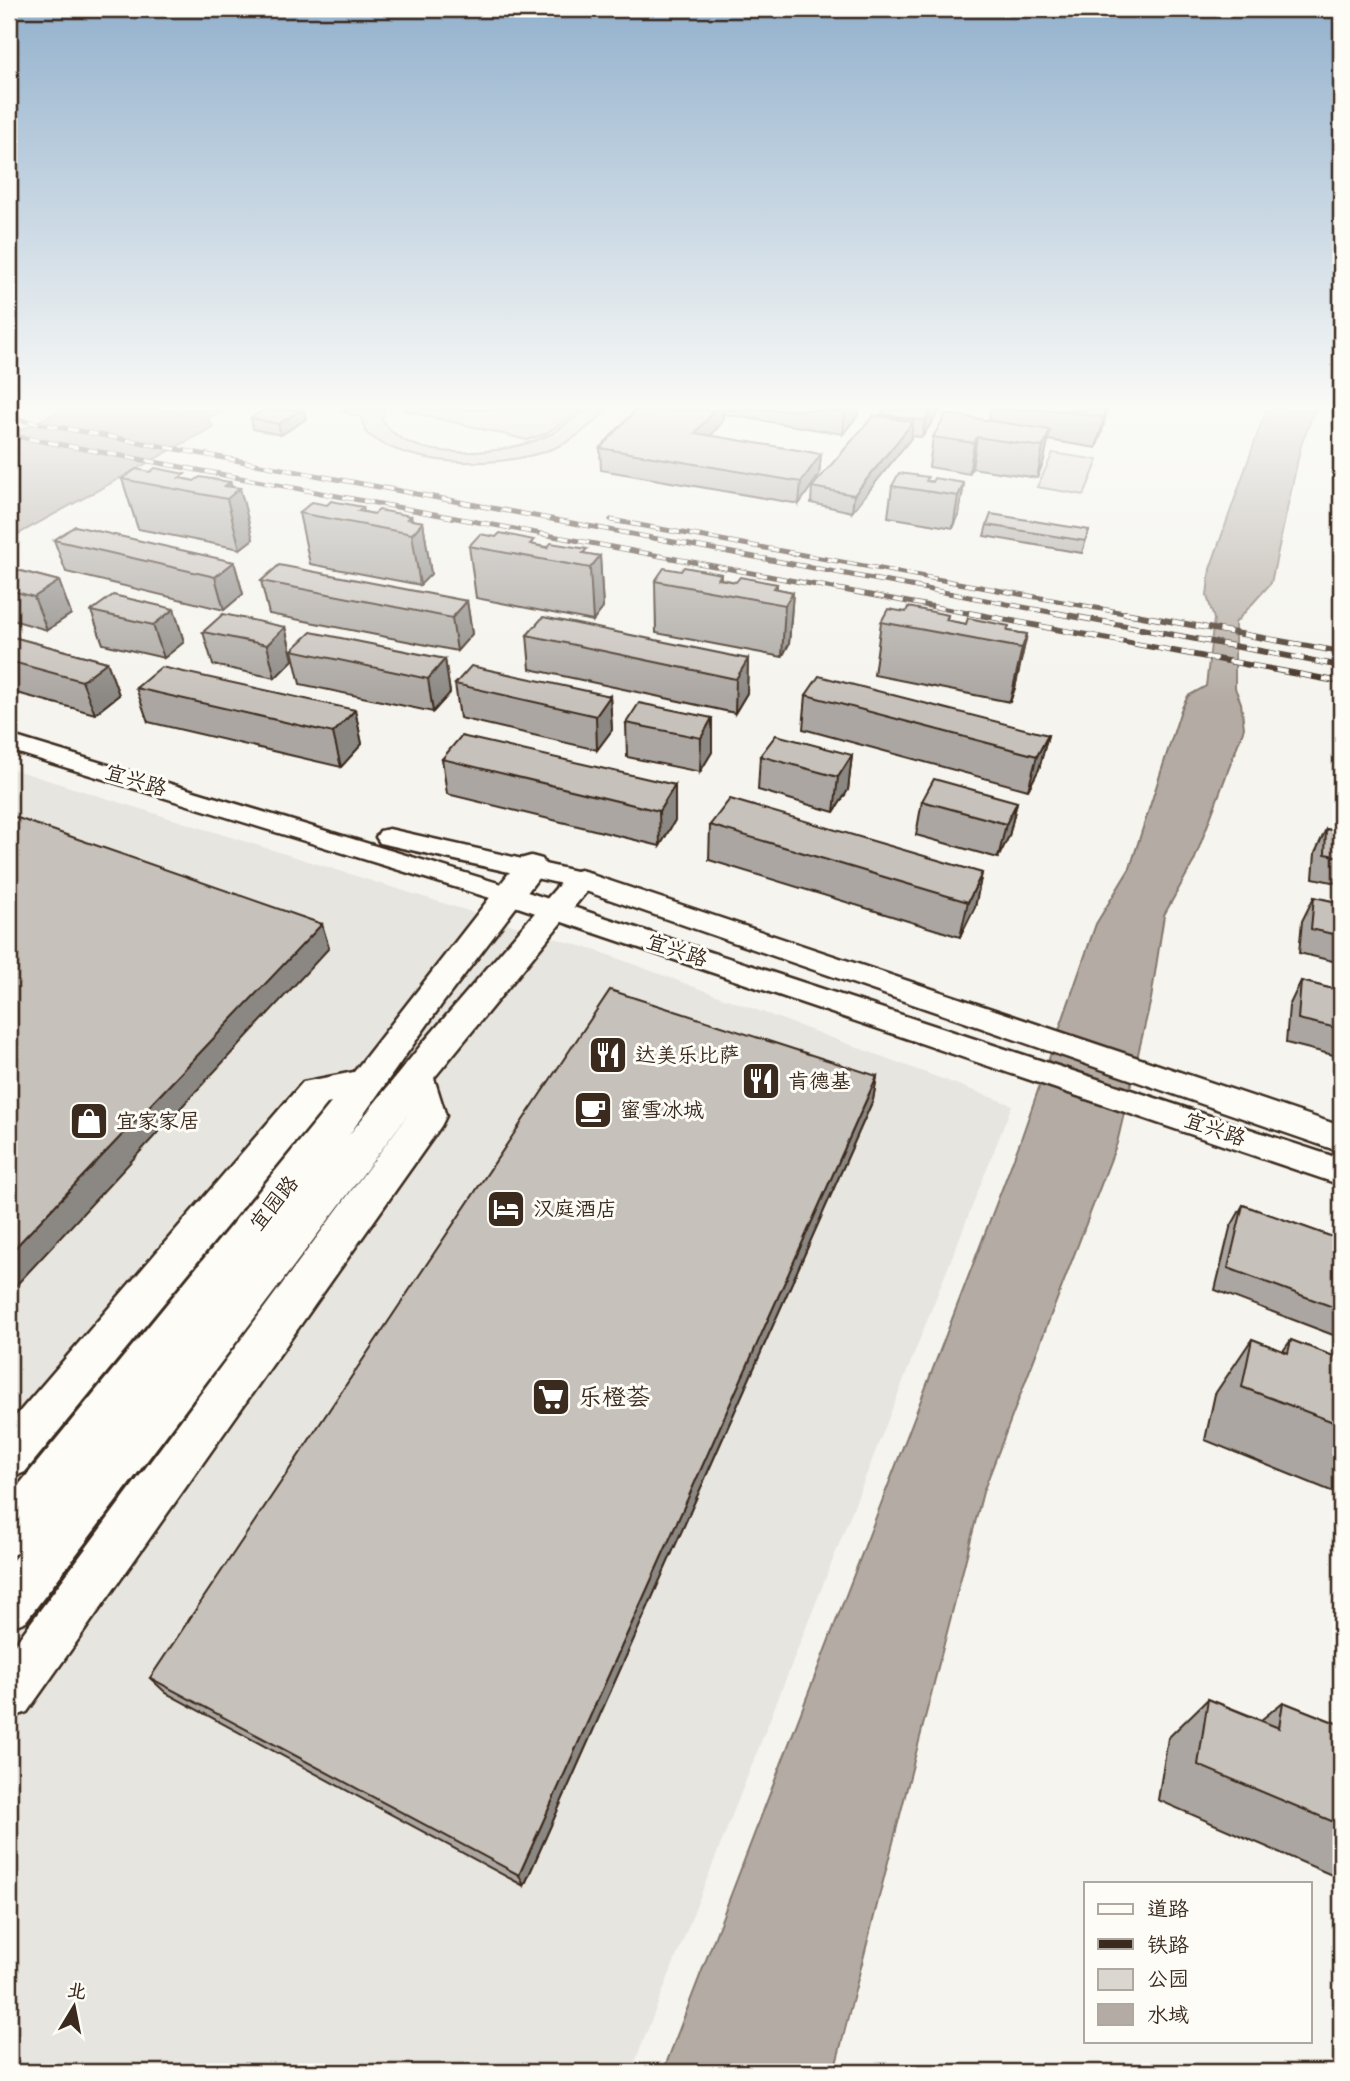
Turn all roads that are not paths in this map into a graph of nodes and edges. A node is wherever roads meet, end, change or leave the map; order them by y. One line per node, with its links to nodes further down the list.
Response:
1 (9, 729): 3 (street, 宜兴路)
2 (9, 742): 3 (street, 宜兴路)
3 (520, 880): 4 (street, 宜兴路); 5 (street, 宜兴路); 7 (main road, 宜园路)
4 (580, 880): 5 (main road, 宜园路); 8 (street, 宜兴路)
5 (554, 909): 6 (main road, 宜园路); 9 (street, 宜兴路)
6 (416, 1077): 12 (main road, 宜园路); 13 (main road)
7 (366, 1084): 10 (main road); 11 (main road, 宜园路)
8 (1341, 1139)
9 (1341, 1172)
10 (9, 1457)
11 (9, 1533)
12 (9, 1604)
13 (9, 1694)

